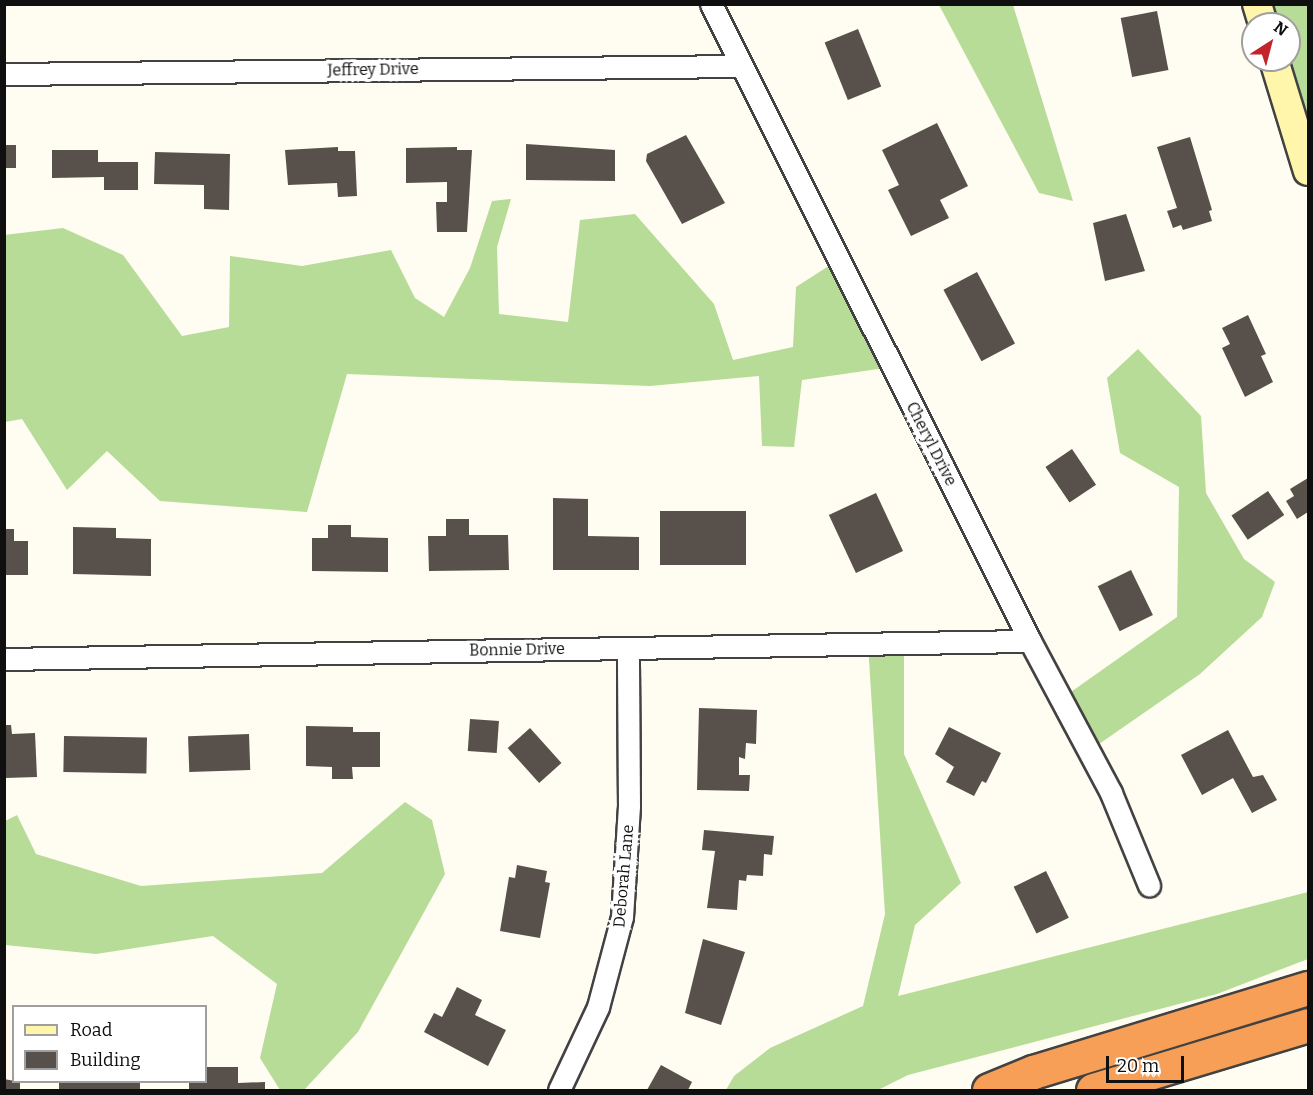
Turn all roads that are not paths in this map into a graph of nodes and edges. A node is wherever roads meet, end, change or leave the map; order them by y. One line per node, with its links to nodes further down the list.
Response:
1 (711, 4): 2 (street, Cheryl Drive)
2 (741, 66): 4 (street, Jeffrey Drive); 6 (street, Cheryl Drive)
3 (1278, 72): 5 (main road)
4 (4, 74)
5 (1308, 171)
6 (1030, 641): 7 (street, Bonnie Drive); 9 (street, Cheryl Drive)
7 (628, 649): 8 (street, Bonnie Drive); 12 (street, Deborah Lane)
8 (4, 659)
9 (1149, 885)
10 (1308, 988): 13 (highway)
11 (1308, 1025): 14 (highway)
12 (559, 1090)
13 (990, 1090)
14 (1093, 1090)

